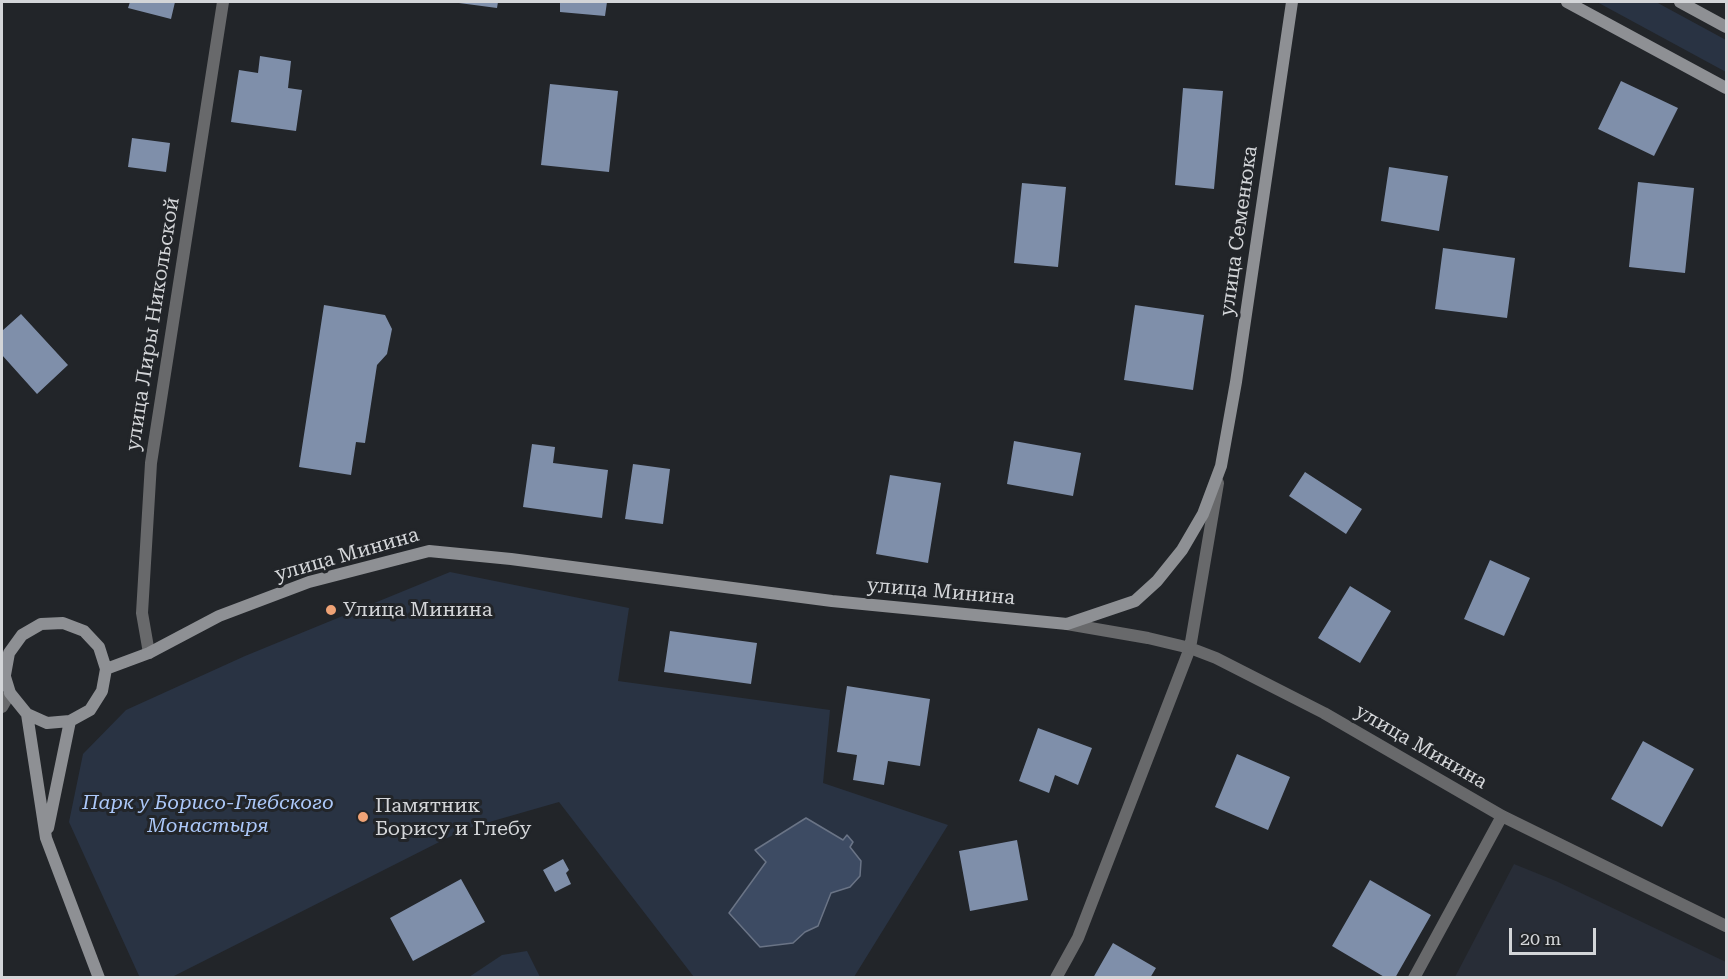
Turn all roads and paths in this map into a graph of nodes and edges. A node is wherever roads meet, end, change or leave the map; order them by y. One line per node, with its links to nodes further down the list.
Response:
1 (223, 2): 10 (street, улица Лиры Никольской)
2 (1292, 2): 7 (main road, улица Семенюка)
3 (1567, 2): 6 (main road)
4 (1680, 2): 5 (main road)
5 (1726, 27)
6 (1726, 88)
7 (1221, 466): 8 (main road, улица Семенюка); 9 (street, улица Семенюка)
8 (1067, 624): 9 (street, улица Минина); 10 (main road, улица Минина)
9 (1190, 648): 17 (street, улица Минина); 21 (street, улица Семенюка)
10 (148, 653): 11 (main road, улица Минина)
11 (106, 669): 12 (main road); 16 (main road)
12 (3, 671): 13 (main road)
13 (10, 693): 14 (street); 15 (main road)
14 (2, 707)
15 (27, 714): 16 (main road); 18 (main road)
16 (70, 721): 18 (main road)
17 (1502, 816): 19 (street, улица Минина); 22 (street)
18 (46, 838): 20 (main road)
19 (1726, 926)
20 (99, 978)
21 (1056, 978)
22 (1414, 978)

